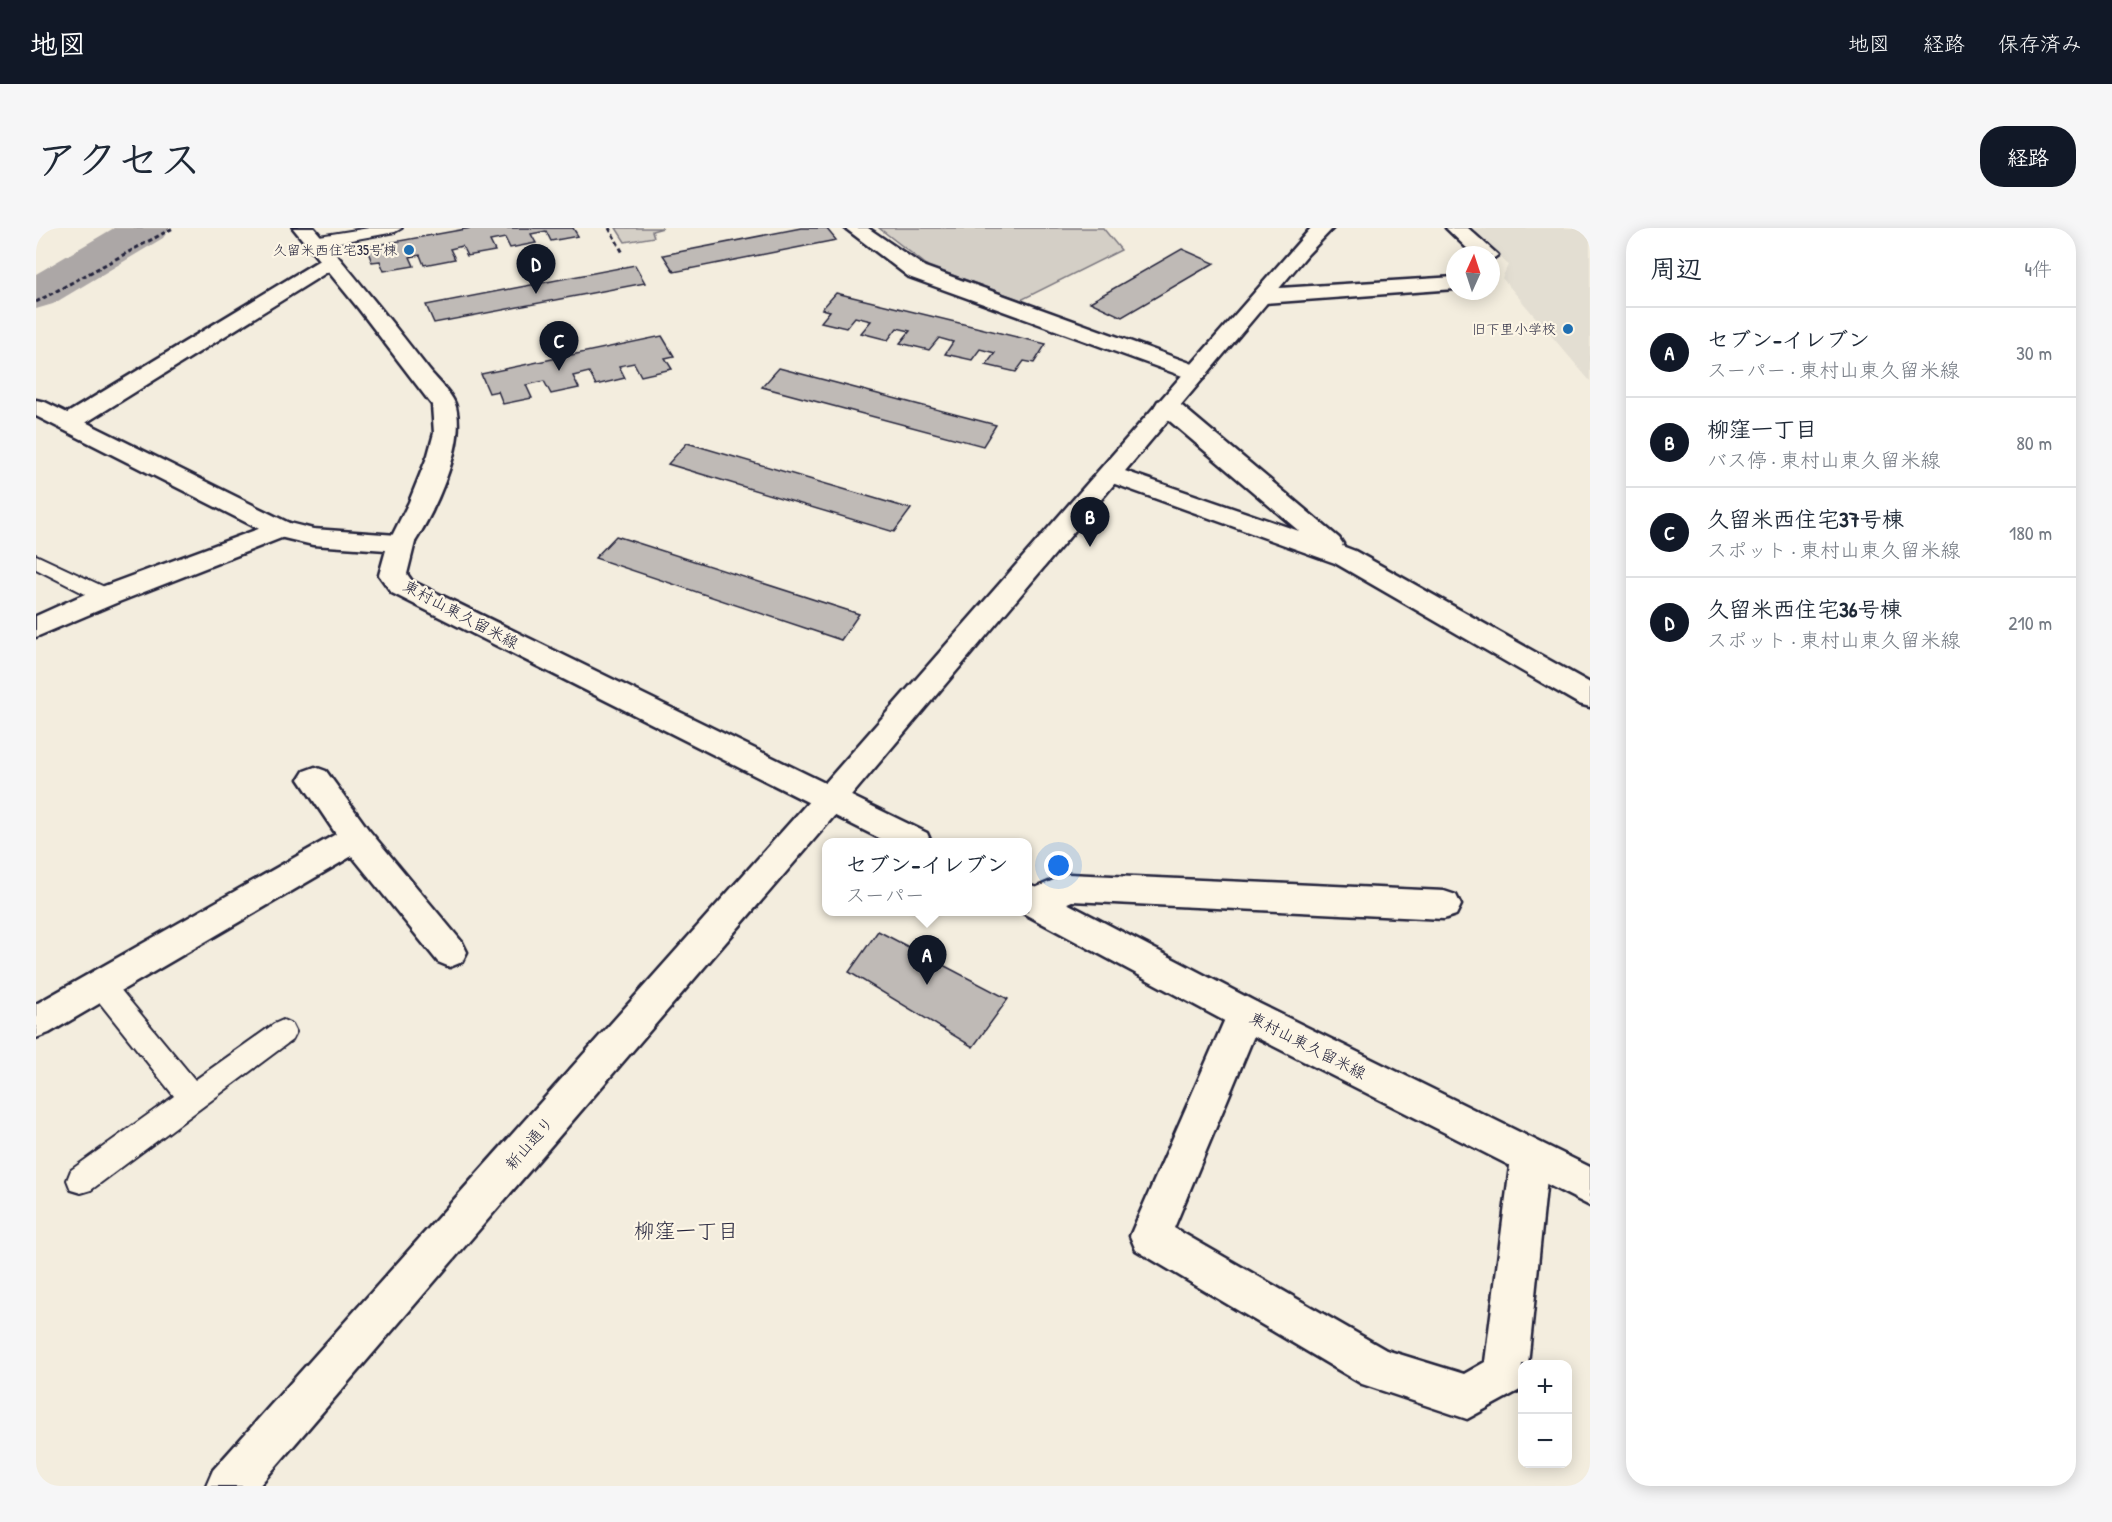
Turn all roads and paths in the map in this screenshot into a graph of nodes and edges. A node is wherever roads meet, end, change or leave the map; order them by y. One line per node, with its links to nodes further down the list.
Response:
1 (173, 228): 13 (path)
2 (395, 228): 7 (lane)
3 (609, 228): 9 (path)
4 (855, 228): 14 (street)
5 (1323, 228): 12 (street, 新山通り)
6 (1456, 228): 8 (street)
7 (308, 235): 10 (street)
8 (1476, 246)
9 (623, 253)
10 (330, 262): 17 (street); 20 (street)
11 (1446, 285): 12 (street)
12 (1264, 296): 14 (street, 新山通り)
13 (36, 302)
14 (1196, 373): 15 (street, 新山通り)
15 (1167, 406): 18 (street, 新山通り); 21 (street)
16 (36, 407): 17 (street)
17 (70, 422): 19 (street)
18 (1110, 474): 21 (street); 27 (street, 新山通り)
19 (280, 529): 20 (street); 23 (street)
20 (402, 542): 27 (street, 東村山東久留米線)
21 (1345, 557): 25 (street)
22 (36, 561): 23 (lane)
23 (106, 596): 24 (street)
24 (36, 627)
25 (1590, 696)
26 (315, 779): 28 (street)
27 (830, 799): 29 (street, 東村山東久留米線); 42 (street, 新山通り)
28 (356, 838): 33 (street); 34 (street)
29 (905, 838)
30 (1032, 901): 32 (street)
31 (1032, 902): 35 (street, 東村山東久留米線)
32 (1444, 905)
33 (450, 952)
34 (101, 985): 36 (street); 38 (lane)
35 (1245, 1014): 39 (street, 東村山東久留米線); 39 (street)
36 (36, 1022)
37 (283, 1032): 38 (lane)
38 (193, 1098): 40 (lane)
39 (1530, 1158): 41 (street, 東村山東久留米線)
40 (81, 1180)
41 (1590, 1187)
42 (229, 1486)

